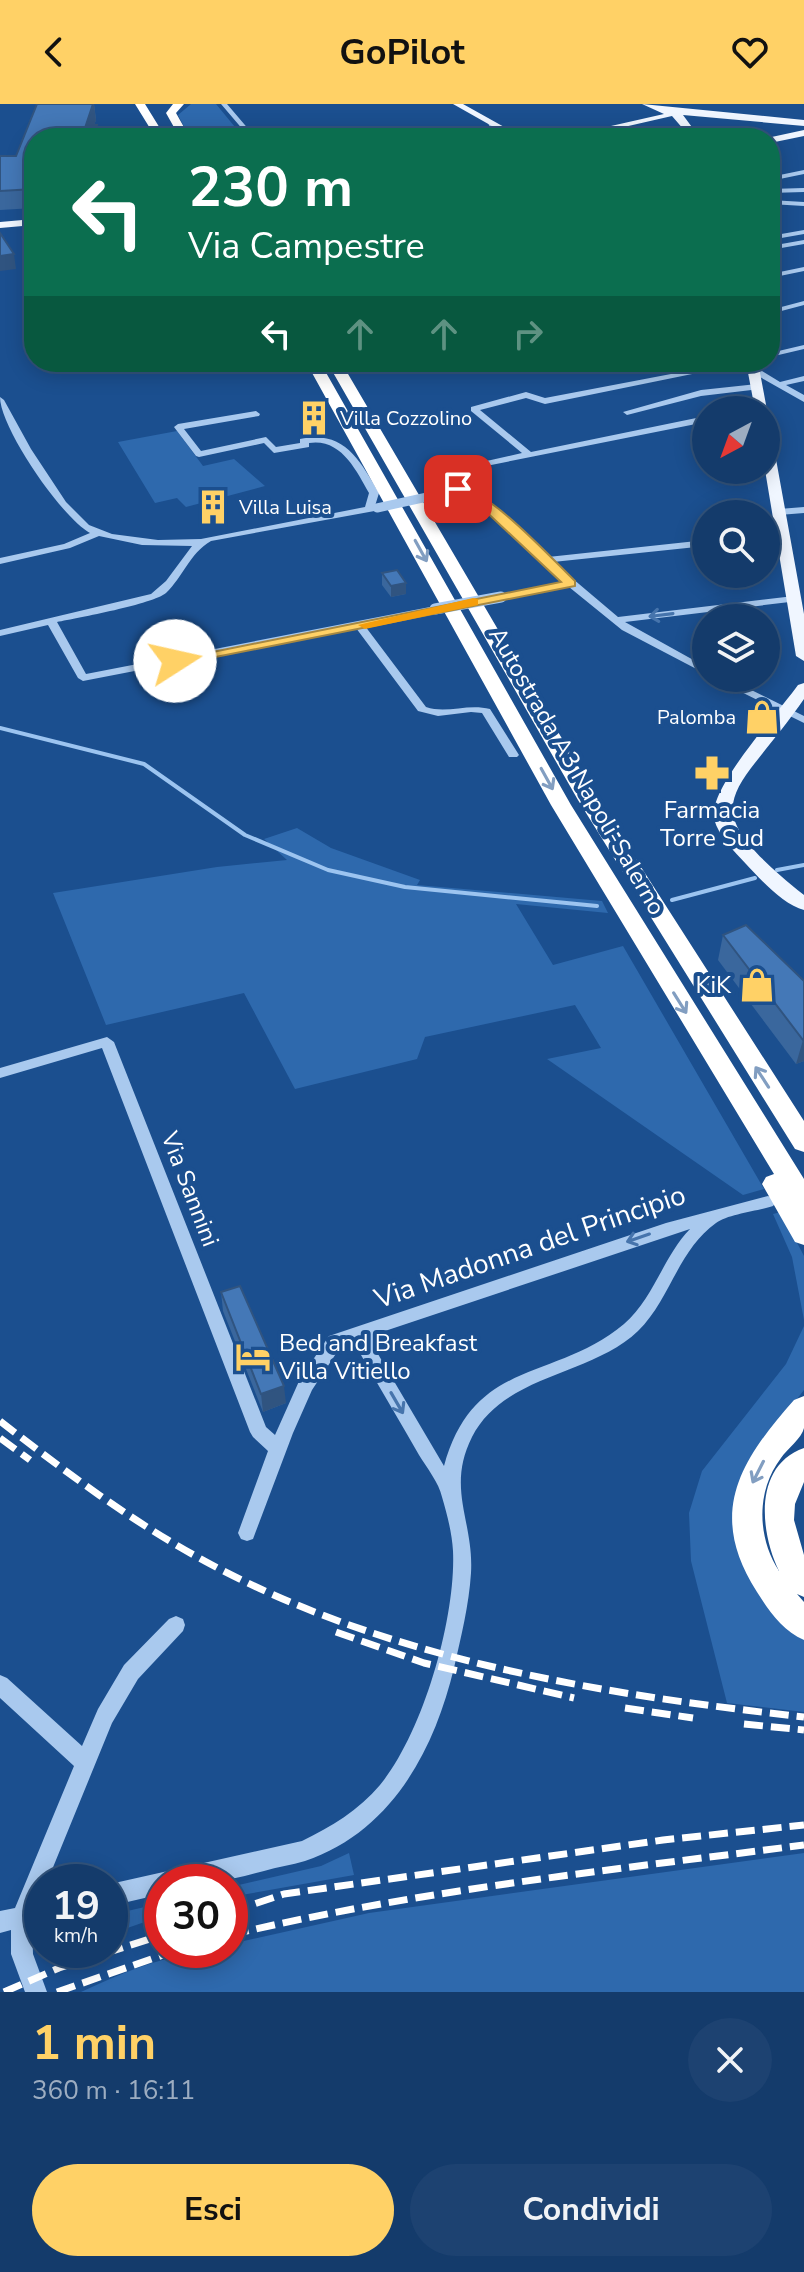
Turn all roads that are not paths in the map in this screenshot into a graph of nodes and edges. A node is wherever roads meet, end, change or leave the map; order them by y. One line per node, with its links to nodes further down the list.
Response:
1 (140, 104): 11 (highway)
2 (154, 104): 12 (highway)
3 (179, 104): 13 (highway)
4 (224, 104): 14 (street)
5 (457, 104): 9 (main road)
6 (646, 104): 7 (main road)
7 (678, 115): 8 (main road); 8 (main road); 10 (main road); 18 (main road)
8 (655, 120): 17 (main road)
9 (489, 122): 15 (street); 16 (main road)
10 (804, 123)
11 (155, 128)
12 (170, 128)
13 (179, 128)
14 (244, 128)
15 (492, 128)
16 (501, 128)
17 (614, 128)
18 (688, 128)
19 (804, 133): 20 (main road)
20 (780, 138)
21 (804, 172): 22 (street)
22 (780, 177)
23 (804, 190): 24 (street)
24 (780, 191)
25 (780, 203): 26 (street)
26 (804, 204)
27 (24, 223): 28 (main road)
28 (0, 225)
29 (804, 232): 30 (street)
30 (780, 236)
31 (804, 242): 32 (street)
32 (780, 246)
33 (804, 269): 34 (street)
34 (780, 274)
35 (804, 303): 36 (street)
36 (780, 309)
37 (804, 347): 38 (street)
38 (780, 353)
39 (319, 372): 79 (highway, Autostrada A3 Napoli-Salerno, one-way to 79)
40 (340, 372): 81 (highway, Autostrada A3 Napoli-Salerno, one-way to 40)
41 (710, 372): 53 (street)
42 (753, 372): 46 (main road)
43 (762, 372): 45 (street)
44 (804, 378): 45 (street)
45 (780, 384): 48 (street)
46 (757, 387): 47 (main road); 50 (street)
47 (758, 396)
48 (804, 399)
49 (0, 400): 59 (street)
50 (627, 412)
51 (256, 414): 55 (street)
52 (692, 422): 53 (street)
53 (528, 454): 54 (street)
54 (458, 489): 55 (street, bridge); 63 (street)
55 (373, 509): 61 (street)
56 (804, 510): 57 (street)
57 (780, 512)
58 (780, 519): 60 (main road)
59 (101, 532): 61 (street); 64 (street)
60 (782, 534): 66 (main road)
61 (201, 542): 68 (street)
62 (692, 544): 63 (street)
63 (547, 560): 65 (street)
64 (0, 561)
65 (571, 584): 67 (street); 69 (street, bridge)
66 (794, 599): 67 (street, one-way to 67); 71 (main road)
67 (615, 620): 72 (street)
68 (51, 621): 69 (street); 70 (street)
69 (360, 626): 77 (street)
70 (0, 633)
71 (804, 656)
72 (692, 663)
73 (804, 688): 75 (main road)
74 (746, 692): 75 (street)
75 (786, 712): 76 (street); 78 (main road)
76 (804, 720)
77 (513, 755)
78 (804, 904)
79 (696, 1029): 82 (highway, Autostrada A3 Napoli-Salerno); 85 (highway)
80 (0, 1073): 88 (street, Via Sannini)
81 (804, 1142)
82 (804, 1201)
83 (768, 1202): 84 (street)
84 (713, 1216): 86 (street, Via Madonna del Principio, one-way to 86); 90 (street, Via Madonna del Principio)
85 (804, 1234)
86 (364, 1333): 88 (street, Via Madonna del Principio); 90 (street, one-way to 90)
87 (804, 1409): 93 (highway, one-way to 93)
88 (278, 1449): 91 (street, Via Madonna del Principio)
89 (804, 1461): 92 (highway)
90 (450, 1492): 97 (street, Via Madonna del Principio)
91 (247, 1533)
92 (804, 1582)
93 (804, 1624)
94 (176, 1625): 96 (street)
95 (0, 1685): 96 (street)
96 (86, 1763): 98 (street)
97 (247, 1864)
98 (21, 1918): 99 (street)
99 (36, 1992)

